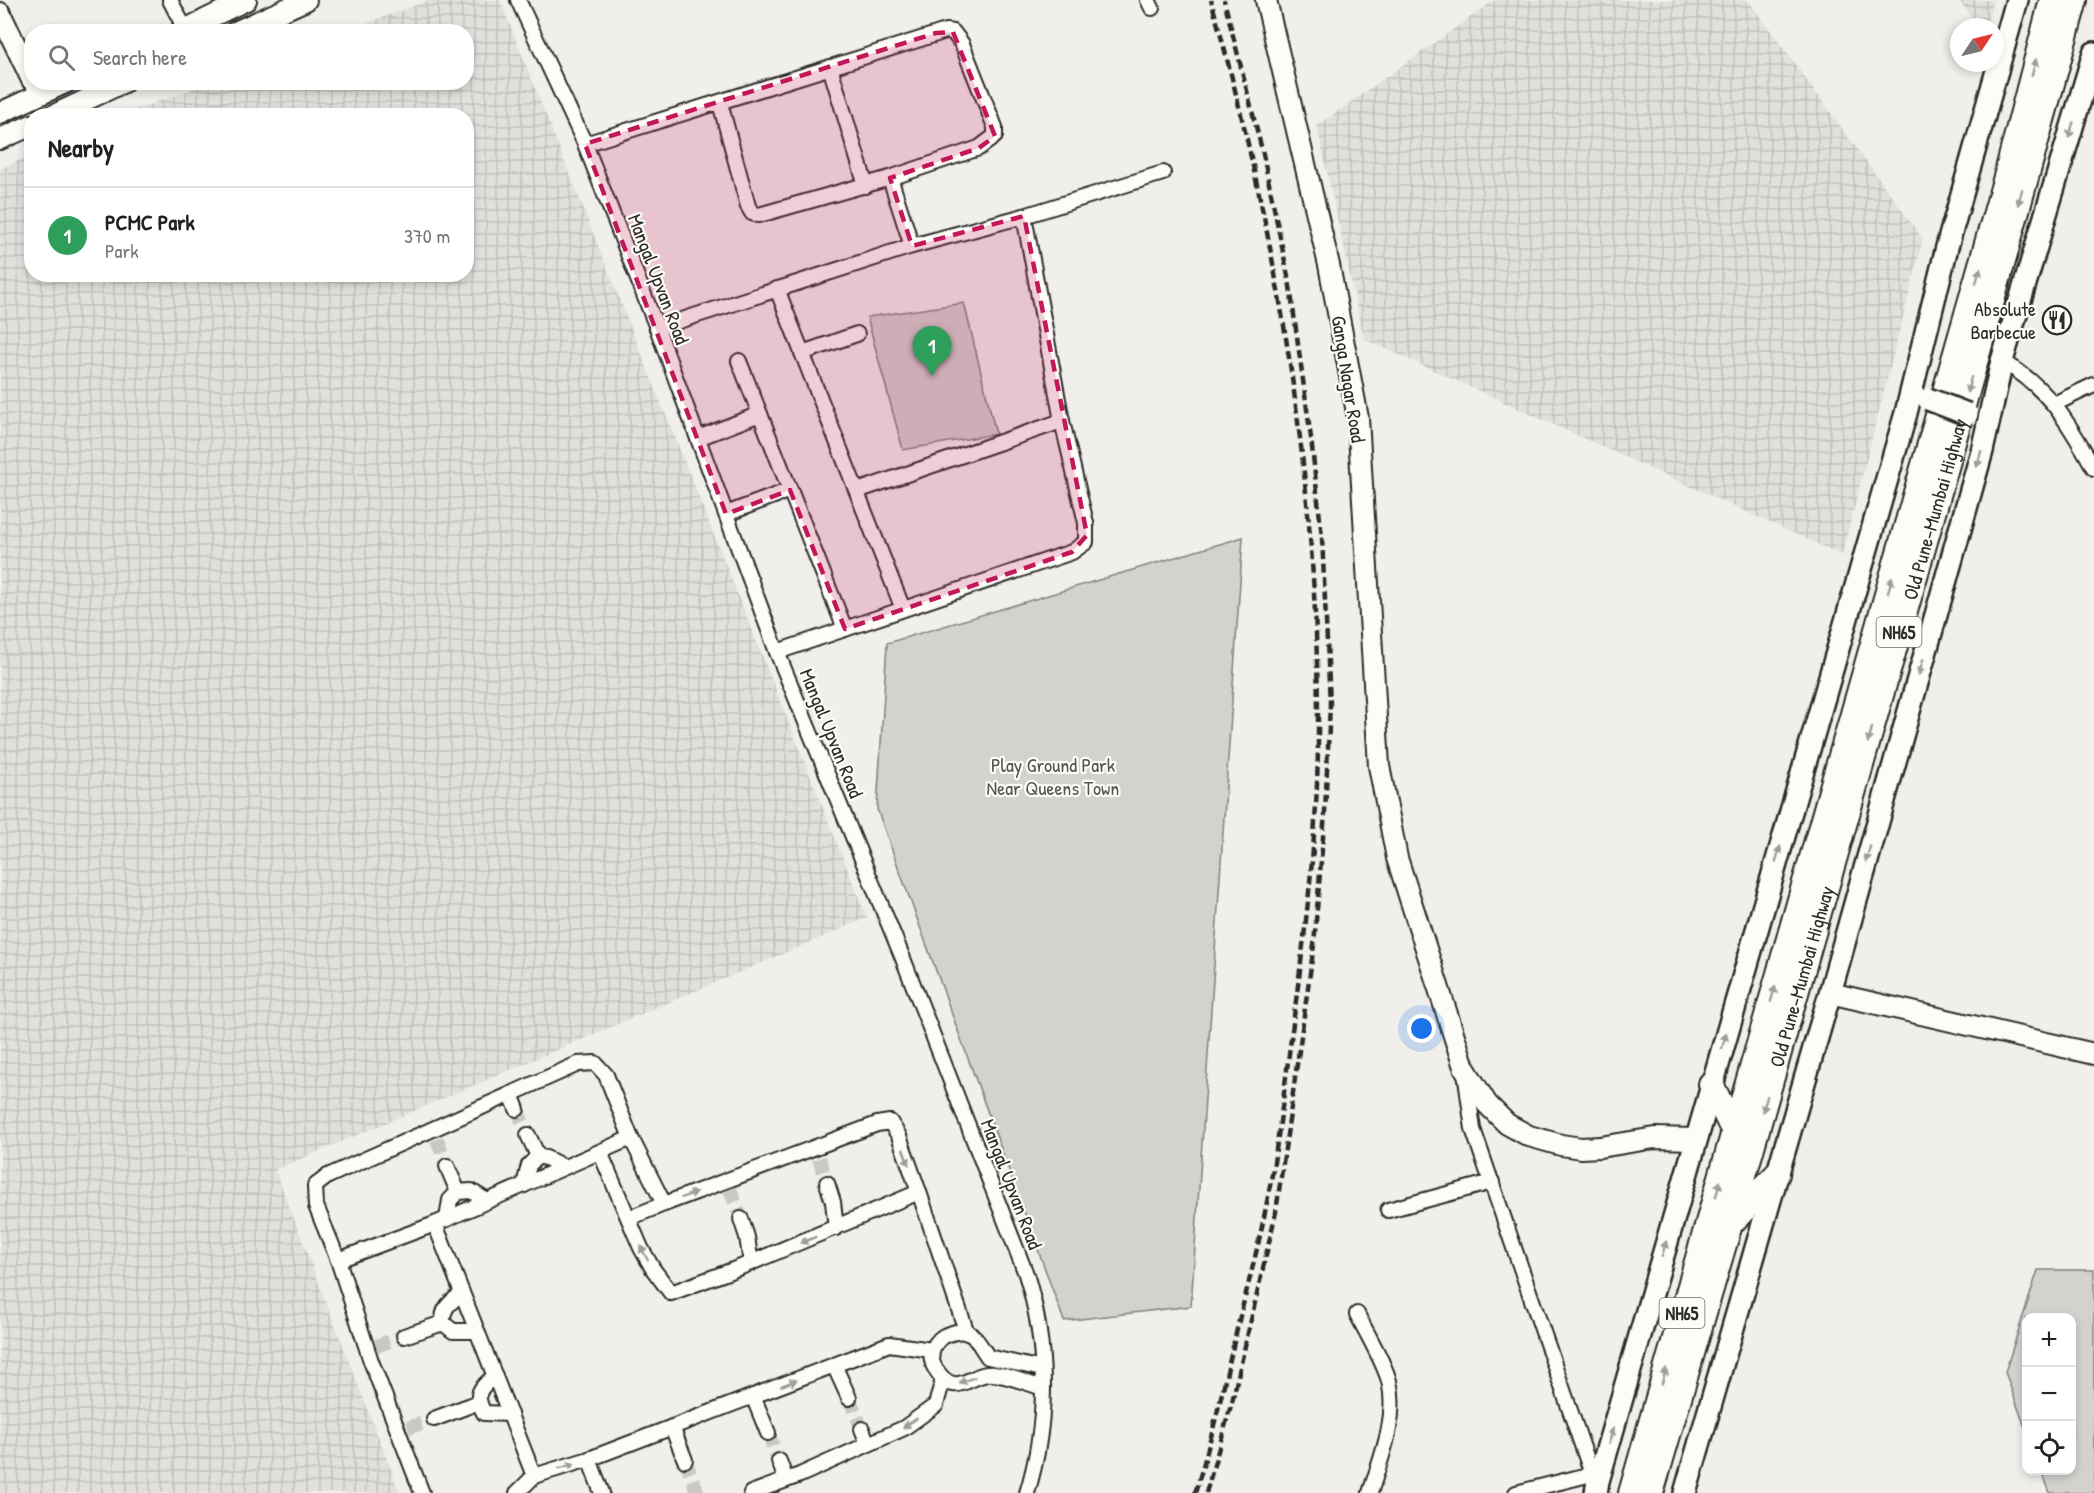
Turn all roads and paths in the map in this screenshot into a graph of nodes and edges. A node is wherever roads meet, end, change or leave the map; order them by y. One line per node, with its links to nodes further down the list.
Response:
1 (170, 0): 10 (street)
2 (246, 0): 11 (main road)
3 (306, 0): 12 (main road)
4 (518, 0): 25 (street, Mangal Upvan Road)
5 (1266, 0): 53 (main road, Ganga Nagar Road)
6 (2017, 0): 38 (main road)
7 (2052, 0): 57 (highway, Old Pune–Mumbai Highway / NH65, one-way to 7)
8 (2074, 0): 79 (highway, Old Pune–Mumbai Highway / NH65, one-way to 79)
9 (0, 13): 14 (main road)
10 (180, 24)
11 (196, 24)
12 (254, 24)
13 (2094, 53): 36 (main road, one-way to 36)
14 (24, 65)
15 (830, 67): 19 (street); 27 (street); 28 (street)
16 (29, 90): 22 (main road)
17 (36, 90): 20 (main road)
18 (107, 90): 21 (main road)
19 (720, 103): 25 (street); 28 (street)
20 (46, 108)
21 (67, 108)
22 (0, 113)
23 (24, 128): 24 (main road)
24 (0, 139)
25 (585, 144): 32 (street, Mangal Upvan Road)
26 (1163, 173): 29 (street)
27 (890, 178): 28 (street); 30 (street)
28 (866, 186)
29 (1024, 216): 30 (street); 41 (street)
30 (912, 246): 31 (street)
31 (777, 289): 32 (street); 34 (street)
32 (657, 328): 43 (street, Mangal Upvan Road)
33 (857, 334): 34 (street)
34 (802, 353): 46 (street)
35 (739, 361): 40 (street)
36 (2002, 361): 39 (street); 42 (main road)
37 (2094, 385): 39 (street)
38 (1920, 396): 42 (main road, bridge); 54 (main road, one-way to 38)
39 (2054, 404): 44 (street)
40 (760, 414): 43 (street); 45 (street)
41 (1062, 421): 46 (street); 48 (street)
42 (1988, 422): 51 (main road, one-way to 51)
43 (698, 438): 47 (street, Mangal Upvan Road)
44 (2094, 468)
45 (790, 490): 47 (street); 49 (street)
46 (857, 491): 48 (street)
47 (726, 514): 50 (street, Mangal Upvan Road)
48 (903, 609): 49 (street)
49 (845, 629): 50 (street)
50 (777, 652): 93 (street, Mangal Upvan Road)
51 (1830, 993): 52 (main road); 65 (main road)
52 (2094, 1054)
53 (1464, 1067): 60 (main road, Ganga Nagar Road); 66 (street)
54 (1711, 1084): 57 (highway); 60 (main road)
55 (511, 1094): 56 (street); 59 (street); 83 (street)
56 (517, 1109)
57 (1734, 1132): 119 (highway, NH65, one-way to 57)
58 (528, 1135): 62 (street)
59 (631, 1138): 61 (street); 73 (street)
60 (1695, 1139): 111 (main road, one-way to 60)
61 (600, 1152): 64 (street); 75 (street)
62 (538, 1156): 64 (street); 68 (street)
63 (447, 1166): 69 (street)
64 (564, 1167): 68 (street)
65 (1777, 1174): 79 (highway); 121 (main road)
66 (1492, 1182): 74 (street); 111 (street)
67 (827, 1183): 72 (street)
68 (524, 1185): 71 (street)
69 (458, 1192): 71 (street); 77 (street)
70 (919, 1192): 73 (street, one-way to 70); 78 (street); 89 (street)
71 (487, 1201): 77 (street)
72 (833, 1202): 78 (street); 80 (street)
73 (664, 1204): 75 (street)
74 (1388, 1210)
75 (629, 1218): 84 (street, one-way to 75)
76 (741, 1219): 81 (street)
77 (441, 1221): 83 (street); 85 (street)
78 (851, 1221): 80 (street)
79 (1730, 1224): 120 (highway, NH65)
80 (836, 1228): 82 (street, one-way to 82)
81 (747, 1237): 82 (street); 84 (street)
82 (766, 1257): 84 (street)
83 (338, 1260): 112 (street)
84 (751, 1263)
85 (462, 1293): 87 (street); 88 (street)
86 (1357, 1314): 117 (street)
87 (443, 1323): 88 (street); 90 (street)
88 (477, 1331): 94 (street)
89 (968, 1333): 91 (street); 93 (street)
90 (404, 1336)
91 (932, 1350): 92 (street); 95 (street)
92 (834, 1365): 97 (street, one-way to 92); 98 (street)
93 (1042, 1369): 96 (street, Mangal Upvan Road)
94 (495, 1376): 99 (street); 100 (street)
95 (943, 1379): 96 (street, one-way to 95); 105 (street, one-way to 105)
96 (1043, 1388): 116 (street, Mangal Upvan Road)
97 (753, 1396): 102 (street); 104 (street)
98 (849, 1398)
99 (478, 1402): 100 (street); 101 (street)
100 (510, 1414): 109 (street)
101 (434, 1419)
102 (672, 1427): 106 (street); 107 (street)
103 (862, 1429): 105 (street)
104 (768, 1433)
105 (868, 1444): 110 (street)
106 (589, 1460): 109 (street, one-way to 106); 114 (street)
107 (685, 1460)
108 (779, 1461): 110 (street)
109 (534, 1476): 113 (street)
110 (786, 1480): 115 (street)
111 (1595, 1483): 118 (street)
112 (422, 1493)
113 (517, 1493)
114 (602, 1493)
115 (750, 1493)
116 (1027, 1493)
117 (1370, 1493)
118 (1516, 1493)
119 (1631, 1493)
120 (1651, 1493)
121 (1685, 1493)

